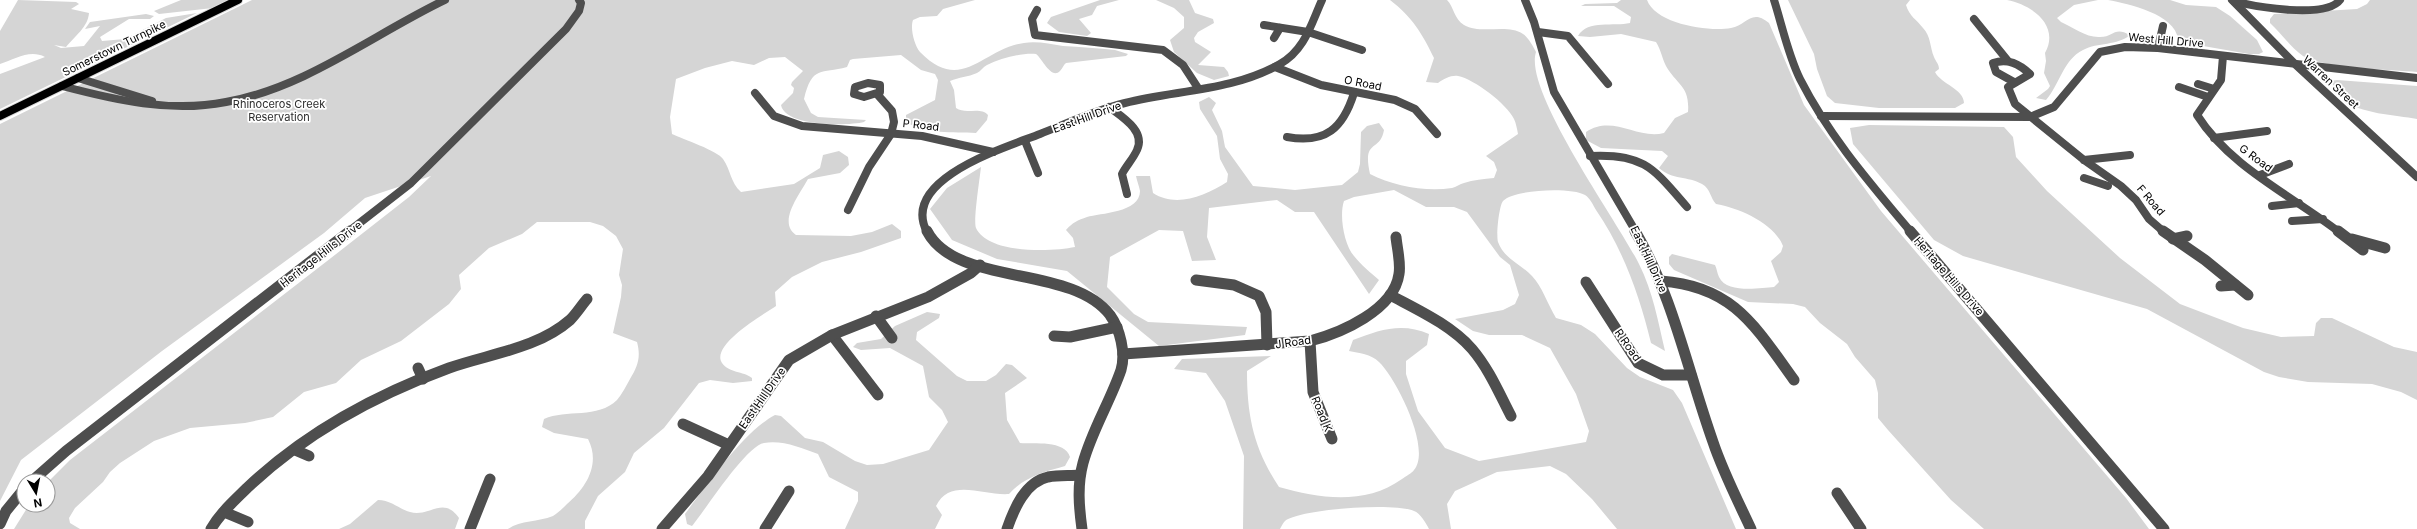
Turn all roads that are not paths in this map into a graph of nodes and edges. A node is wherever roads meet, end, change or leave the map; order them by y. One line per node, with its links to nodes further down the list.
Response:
1 (238, 0): 23 (main road, Somerstown Turnpike)
2 (445, 0): 36 (street)
3 (579, 0): 102 (street, Heritage Hills Drive)
4 (1322, 0): 14 (street, East Hill Drive)
5 (1525, 0): 15 (street, East Hill Drive)
6 (1774, 0): 39 (street, Heritage Hills Drive)
7 (2340, 0): 8 (street)
8 (2232, 1): 21 (street, Warren Street)
9 (1037, 10): 30 (street)
10 (1974, 19): 20 (street)
11 (1264, 25): 13 (street)
12 (2163, 26): 17 (street)
13 (1280, 28): 14 (street); 16 (street)
14 (1308, 32): 18 (street); 22 (street, East Hill Drive)
15 (1538, 32): 26 (street); 49 (street, East Hill Drive)
16 (1274, 38)
17 (2158, 48): 19 (street, West Hill Drive); 40 (street, West Hill Drive)
18 (1362, 50)
19 (2223, 56): 21 (street, West Hill Drive); 31 (street, G Road)
20 (2008, 61): 25 (street); 25 (street)
21 (2296, 65): 24 (street, West Hill Drive); 54 (street, Warren Street)
22 (1275, 67): 30 (street, East Hill Drive); 33 (street, O Road)
23 (78, 78): 28 (main road, Somerstown Turnpike); 36 (street)
24 (2417, 78)
25 (2014, 82): 40 (street, F Road)
26 (1608, 84)
27 (2198, 84): 31 (street)
28 (62, 86): 36 (street); 38 (main road, Somerstown Turnpike)
29 (2179, 87): 35 (street)
30 (1198, 88): 37 (street, East Hill Drive)
31 (2214, 89): 35 (street, G Road)
32 (755, 92): 42 (street)
33 (1354, 92): 43 (street, O Road); 44 (street)
34 (877, 94): 42 (street, P Road)
35 (2208, 97): 45 (street, G Road)
36 (171, 106)
37 (1109, 107): 46 (street, East Hill Drive); 59 (street)
38 (0, 116)
39 (1820, 116): 40 (street, West Hill Drive); 119 (street, Heritage Hills Drive)
40 (2030, 117): 50 (street, F Road)
41 (2267, 131): 45 (street)
42 (891, 134): 47 (street, P Road); 63 (street)
43 (1437, 134)
44 (1287, 138)
45 (2214, 138): 53 (street, G Road)
46 (1025, 141): 47 (street, East Hill Drive); 52 (street)
47 (993, 152): 74 (street, East Hill Drive)
48 (2130, 155): 50 (street)
49 (1590, 156): 62 (street); 76 (street, East Hill Drive)
50 (2084, 160): 57 (street, F Road)
51 (2289, 164): 53 (street)
52 (1038, 173)
53 (2260, 175): 60 (street, G Road)
54 (2417, 177)
55 (2084, 178): 56 (street)
56 (2108, 186): 57 (street); 58 (street)
57 (2121, 186): 69 (street, F Road)
58 (2100, 193)
59 (1127, 194)
60 (2300, 203): 61 (street); 64 (street, G Road)
61 (2272, 206)
62 (1687, 207)
63 (848, 210)
64 (2322, 219): 65 (street); 68 (street, G Road)
65 (2292, 221)
66 (2187, 236): 69 (street)
67 (1396, 237): 81 (street, J Road)
68 (2348, 238): 70 (street); 71 (street, G Road)
69 (2173, 239): 73 (street, F Road)
70 (2385, 248)
71 (2363, 250)
72 (2216, 259): 73 (street)
73 (2205, 260): 78 (street, F Road)
74 (980, 265): 83 (street, East Hill Drive); 84 (street, East Hill Drive)
75 (1196, 280): 89 (street)
76 (1660, 281): 92 (street, East Hill Drive); 94 (street)
77 (1586, 282): 92 (street, R Road)
78 (2235, 285): 79 (street); 80 (street, F Road)
79 (2221, 286)
80 (2248, 294)
81 (1390, 295): 88 (street, J Road); 96 (street)
82 (586, 299): 93 (street)
83 (876, 316): 85 (street, East Hill Drive); 87 (street)
84 (1117, 327): 86 (street); 90 (street, East Hill Drive)
85 (832, 335): 95 (street); 99 (street, East Hill Drive)
86 (1054, 336)
87 (892, 338)
88 (1310, 340): 89 (street, J Road); 98 (street, Road K)
89 (1267, 345): 90 (street, J Road)
90 (1123, 354): 103 (street, East Hill Drive)
91 (418, 368): 93 (street)
92 (1691, 375): 117 (street, East Hill Drive)
93 (423, 379): 100 (street)
94 (1794, 380)
95 (878, 395)
96 (1511, 416)
97 (683, 424): 99 (street)
98 (1332, 439)
99 (729, 446): 113 (street, East Hill Drive)
100 (295, 450): 101 (street); 108 (street)
101 (309, 456)
102 (41, 473)
103 (1080, 475): 115 (street); 116 (street, East Hill Drive)
104 (490, 479): 112 (street)
105 (789, 491): 114 (street)
106 (1837, 493): 118 (street)
107 (16, 499): 110 (street)
108 (224, 512): 109 (street); 111 (street)
109 (248, 522)
110 (0, 524)
111 (211, 529)
112 (470, 529)
113 (662, 529)
114 (765, 529)
115 (1007, 529)
116 (1082, 529)
117 (1751, 529)
118 (1861, 529)
119 (2164, 529)

